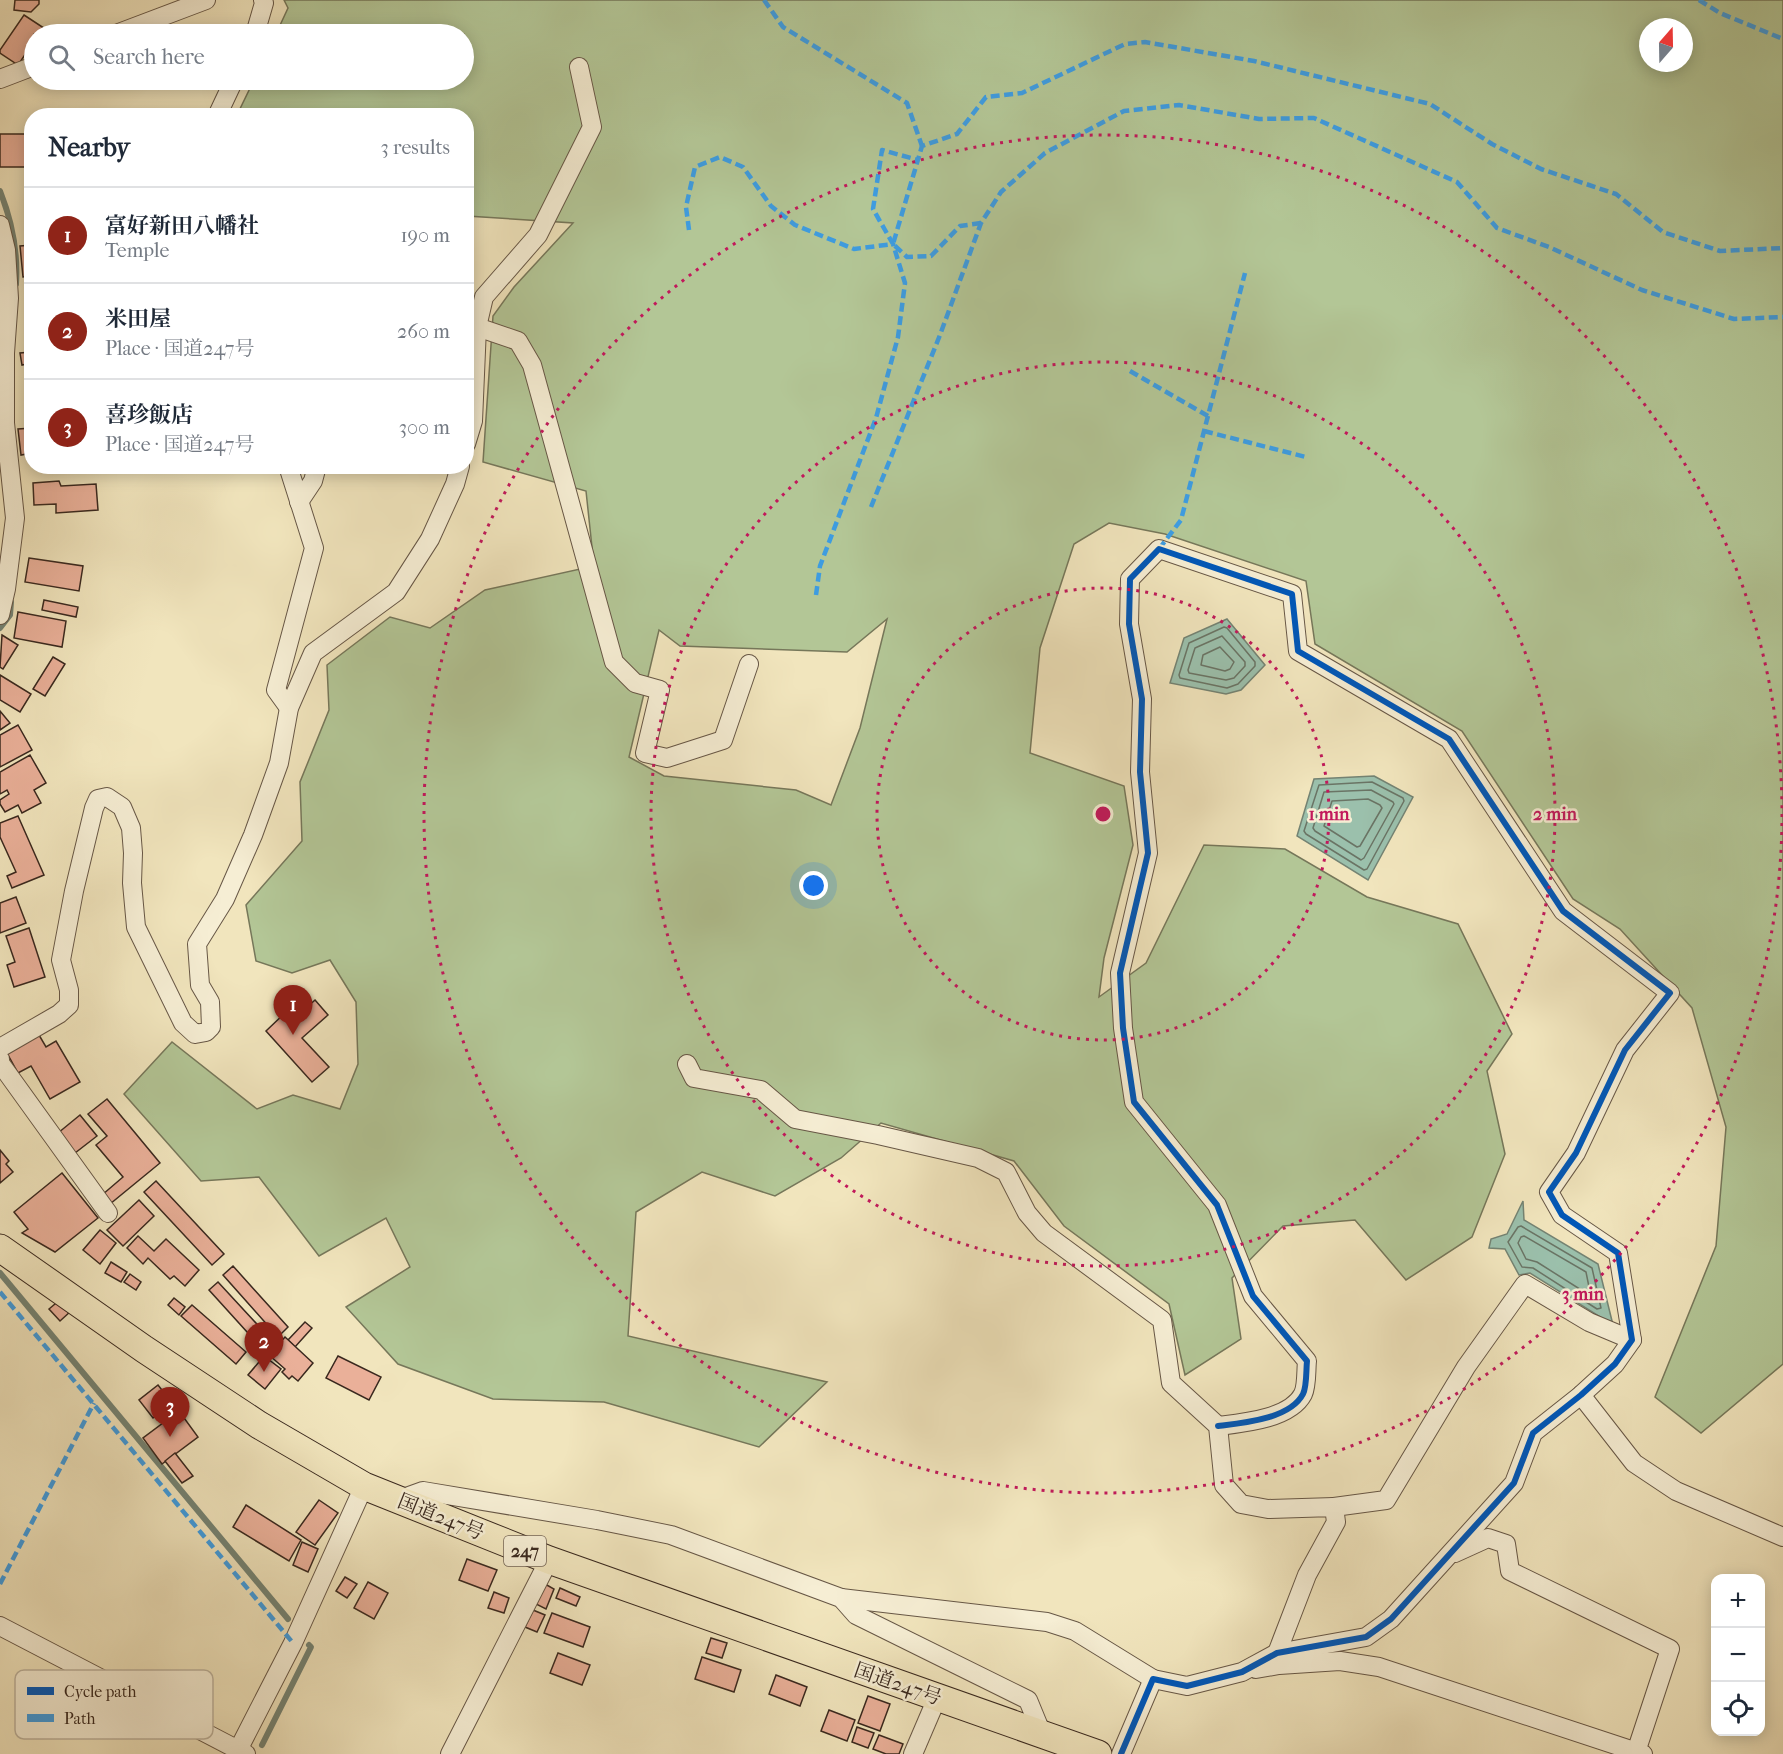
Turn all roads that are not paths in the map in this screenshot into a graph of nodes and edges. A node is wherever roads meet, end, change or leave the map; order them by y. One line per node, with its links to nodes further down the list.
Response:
1 (206, 0): 3 (street)
2 (262, 0): 4 (street)
3 (142, 24)
4 (258, 24)
5 (579, 67): 11 (street)
6 (24, 70): 7 (street)
7 (0, 79)
8 (229, 90): 9 (street)
9 (221, 108)
10 (0, 225): 17 (street)
11 (477, 327): 12 (street); 18 (street)
12 (474, 398)
13 (290, 474): 16 (street)
14 (315, 474): 16 (street)
15 (458, 474): 19 (street)
16 (298, 502): 19 (street)
17 (0, 615)
18 (749, 664)
19 (289, 708): 20 (street)
20 (0, 1048)
21 (0, 1061): 23 (street)
22 (687, 1064): 27 (street)
23 (108, 1213)
24 (0, 1248): 28 (highway, 国道247号 / 247)
25 (1632, 1340): 26 (street); 27 (street); 30 (street)
26 (1581, 1395): 31 (street); 32 (street)
27 (1218, 1426): 30 (street)
28 (364, 1486): 29 (highway, 国道247号 / 247); 43 (street)
29 (398, 1500): 33 (highway, 国道247号 / 247); 34 (street)
30 (1334, 1507): 36 (street)
31 (1783, 1537)
32 (1448, 1556): 36 (street); 44 (street)
33 (549, 1560): 40 (highway, 国道247号 / 247); 45 (street)
34 (841, 1598): 39 (street); 41 (street)
35 (0, 1626): 37 (street)
36 (1277, 1653): 38 (street)
37 (83, 1670)
38 (1242, 1672): 39 (street); 44 (street)
39 (1153, 1679): 48 (street)
40 (938, 1698): 41 (highway, 国道247号 / 247); 46 (street)
41 (1042, 1734): 47 (highway, 国道247号 / 247)
42 (213, 1739): 43 (street)
43 (240, 1753)
44 (1639, 1753)
45 (450, 1754)
46 (913, 1754)
47 (1098, 1754)
48 (1121, 1754)

